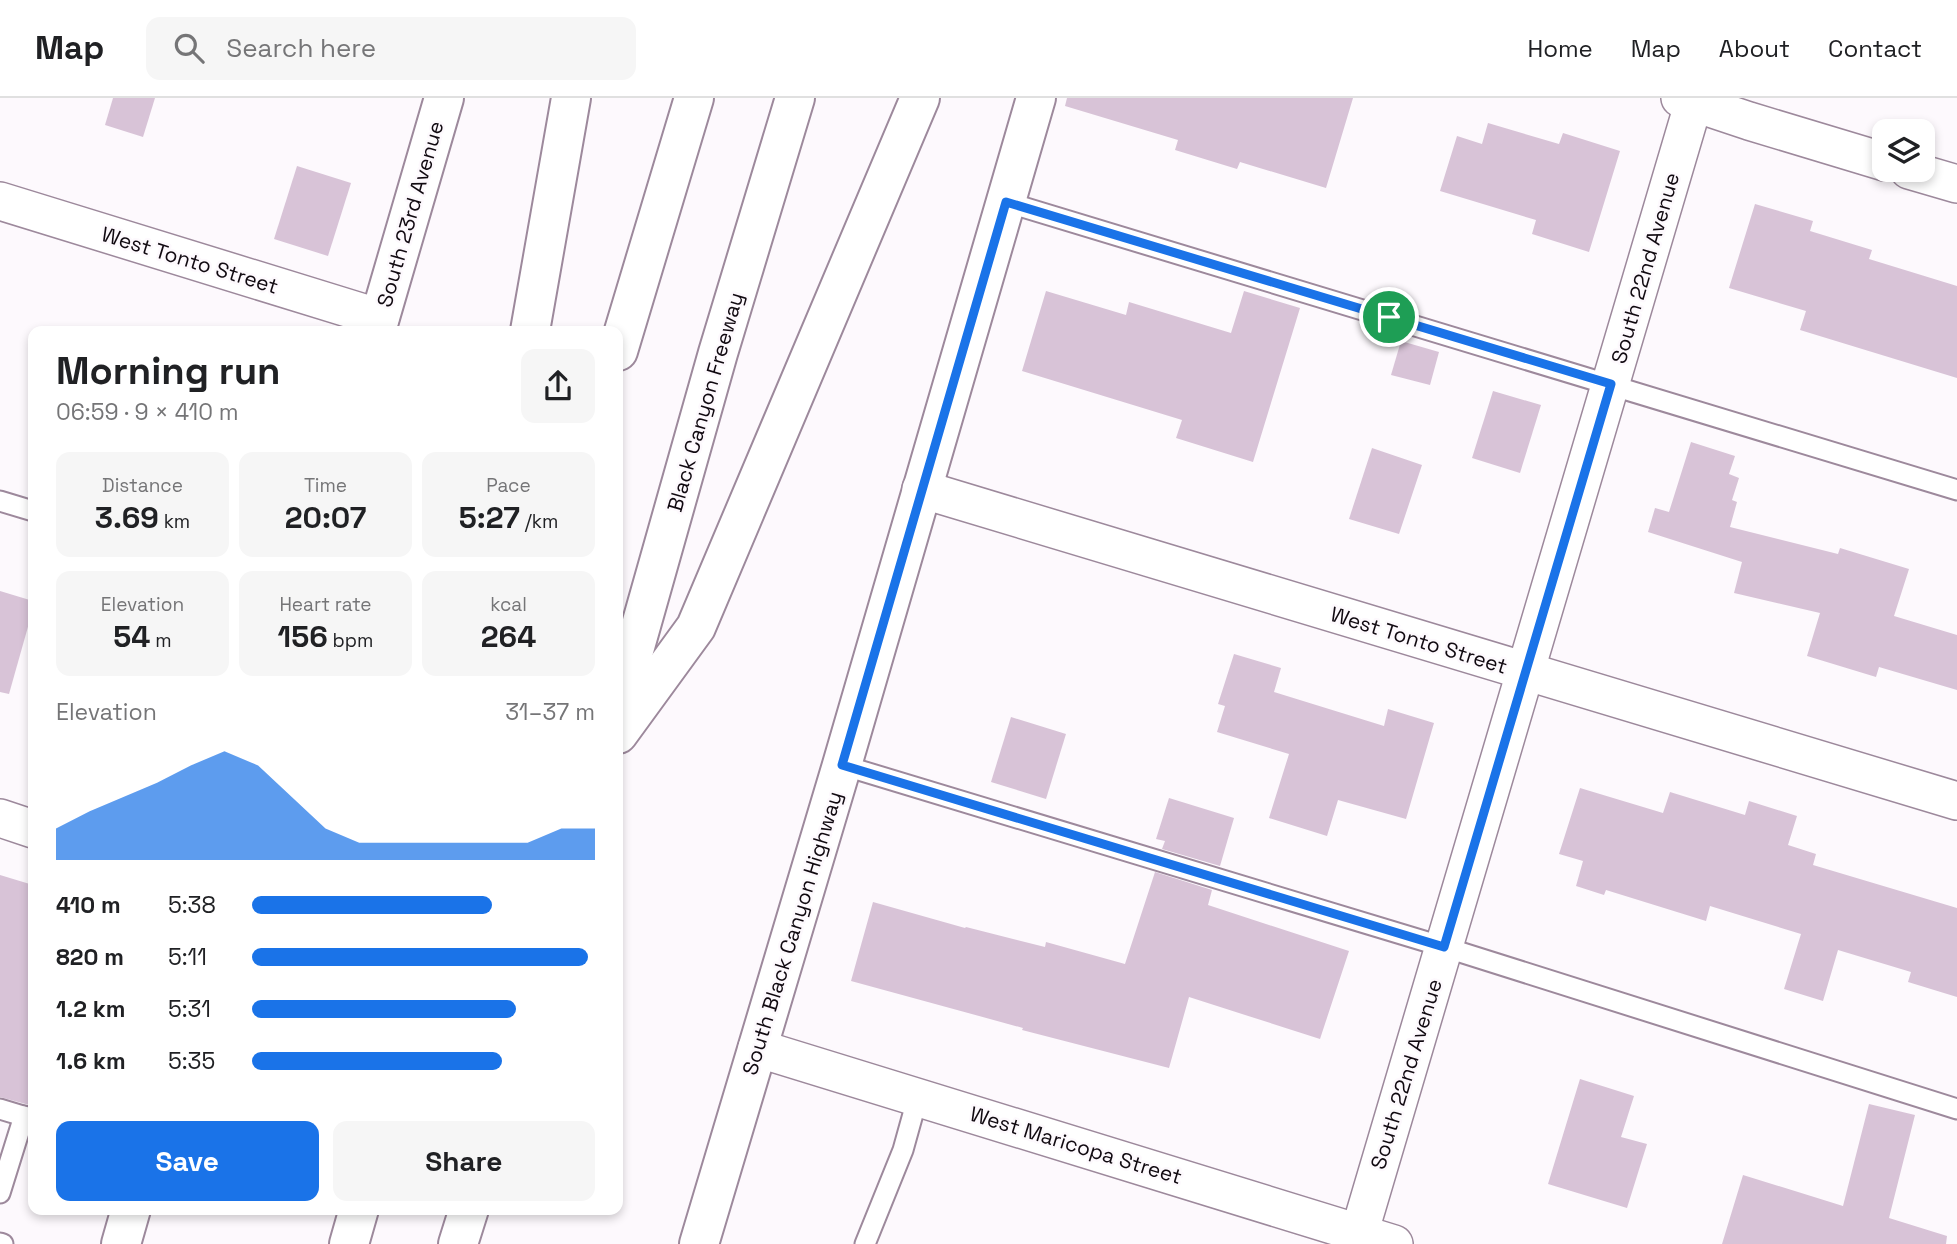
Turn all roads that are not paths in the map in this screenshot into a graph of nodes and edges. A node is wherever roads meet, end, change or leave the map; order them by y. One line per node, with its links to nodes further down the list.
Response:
1 (444, 98): 13 (main road, South 23rd Avenue)
2 (571, 98): 14 (main road)
3 (694, 98): 15 (main road)
4 (795, 98): 22 (main road, Black Canyon Freeway)
5 (920, 98): 23 (main road)
6 (1036, 98): 12 (main road, South Black Canyon Highway)
7 (1690, 99): 8 (street); 16 (street, South 22nd Avenue)
8 (1872, 158)
9 (1935, 178): 10 (street)
10 (1957, 184)
11 (0, 201): 13 (street, West Tonto Street)
12 (1006, 202): 16 (lane); 17 (main road, South Black Canyon Highway)
13 (378, 324)
14 (531, 326)
15 (623, 334)
16 (1611, 384): 18 (lane); 21 (street, South 22nd Avenue)
17 (921, 489): 21 (street, West Tonto Street); 24 (main road, South Black Canyon Highway)
18 (1957, 490)
19 (0, 501): 20 (lane)
20 (28, 509)
21 (1525, 672): 25 (street, West Tonto Street); 28 (street, South 22nd Avenue)
22 (623, 689)
23 (623, 726)
24 (842, 765): 28 (lane); 29 (main road, South Black Canyon Highway)
25 (1957, 801)
26 (0, 818): 27 (street)
27 (28, 827)
28 (1444, 947): 32 (lane); 38 (street, South 22nd Avenue)
29 (757, 1048): 30 (street, West Maricopa Street); 42 (main road, South Black Canyon Highway)
30 (918, 1096): 38 (street, West Maricopa Street); 43 (lane)
31 (0, 1109): 33 (lane)
32 (1957, 1109)
33 (28, 1117): 34 (lane)
34 (0, 1193)
35 (129, 1215): 39 (main road)
36 (357, 1215): 40 (main road)
37 (467, 1215): 41 (main road)
38 (1357, 1239): 44 (street, West Maricopa Street)
39 (121, 1244)
40 (349, 1244)
41 (458, 1244)
42 (699, 1244)
43 (865, 1244)
44 (1394, 1244)

